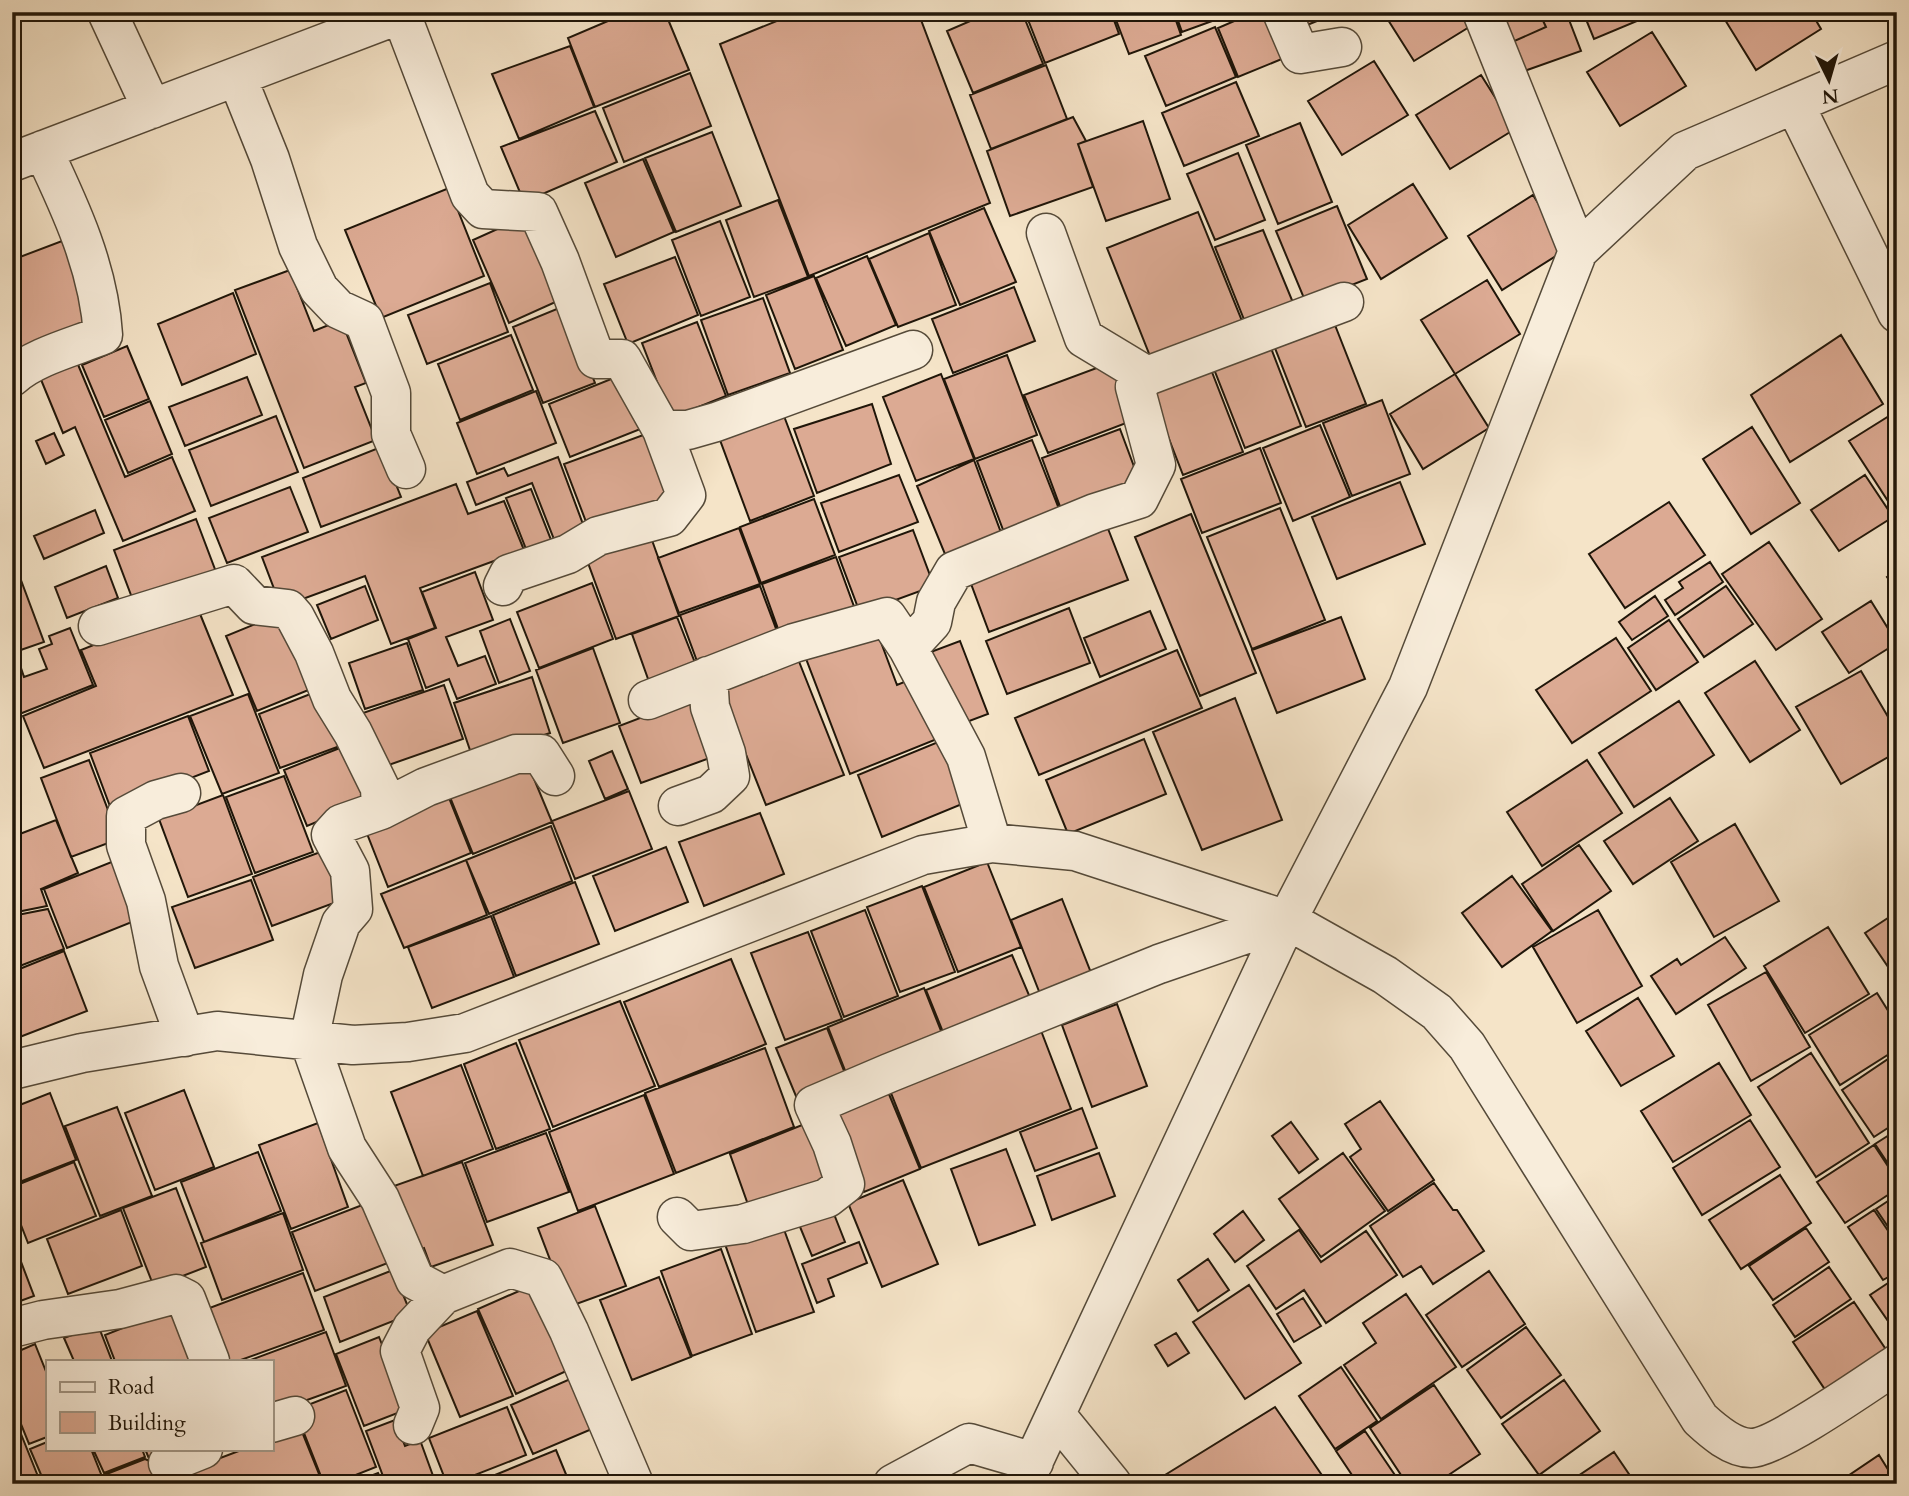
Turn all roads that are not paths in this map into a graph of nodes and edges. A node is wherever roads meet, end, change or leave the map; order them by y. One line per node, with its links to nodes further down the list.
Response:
1 (107, 12): 9 (street)
2 (1282, 12): 5 (street)
3 (1482, 12): 12 (street)
4 (404, 13): 7 (street); 18 (street)
5 (1342, 47)
6 (1897, 60): 8 (street)
7 (237, 77): 9 (street); 19 (street)
8 (1795, 105): 12 (street); 14 (street)
9 (152, 109): 10 (street)
10 (27, 156): 17 (street)
11 (1046, 233): 16 (street)
12 (1578, 251): 30 (street)
13 (1344, 302): 16 (street)
14 (1897, 313)
15 (913, 350): 18 (street)
16 (1147, 376): 22 (street)
17 (12, 377)
18 (663, 430): 20 (street)
19 (406, 469)
20 (503, 586)
21 (98, 626): 28 (street)
22 (908, 648): 23 (street); 29 (street)
23 (708, 676): 24 (street); 27 (street)
24 (648, 700)
25 (555, 776): 28 (street)
26 (181, 793): 31 (street)
27 (678, 806)
28 (381, 810): 32 (street)
29 (992, 843): 30 (street); 32 (street)
30 (1287, 920): 34 (street); 38 (street); 39 (street)
31 (185, 1037): 32 (street); 33 (street)
32 (309, 1041): 35 (street)
33 (12, 1070)
34 (677, 1217)
35 (443, 1295): 40 (street); 44 (street)
36 (12, 1328): 37 (street)
37 (210, 1360)
38 (1897, 1364)
39 (1056, 1415): 43 (street); 46 (street)
40 (413, 1426)
41 (200, 1450): 42 (street)
42 (168, 1463)
43 (1028, 1473): 45 (street)
44 (634, 1484)
45 (893, 1484)
46 (1112, 1484)

